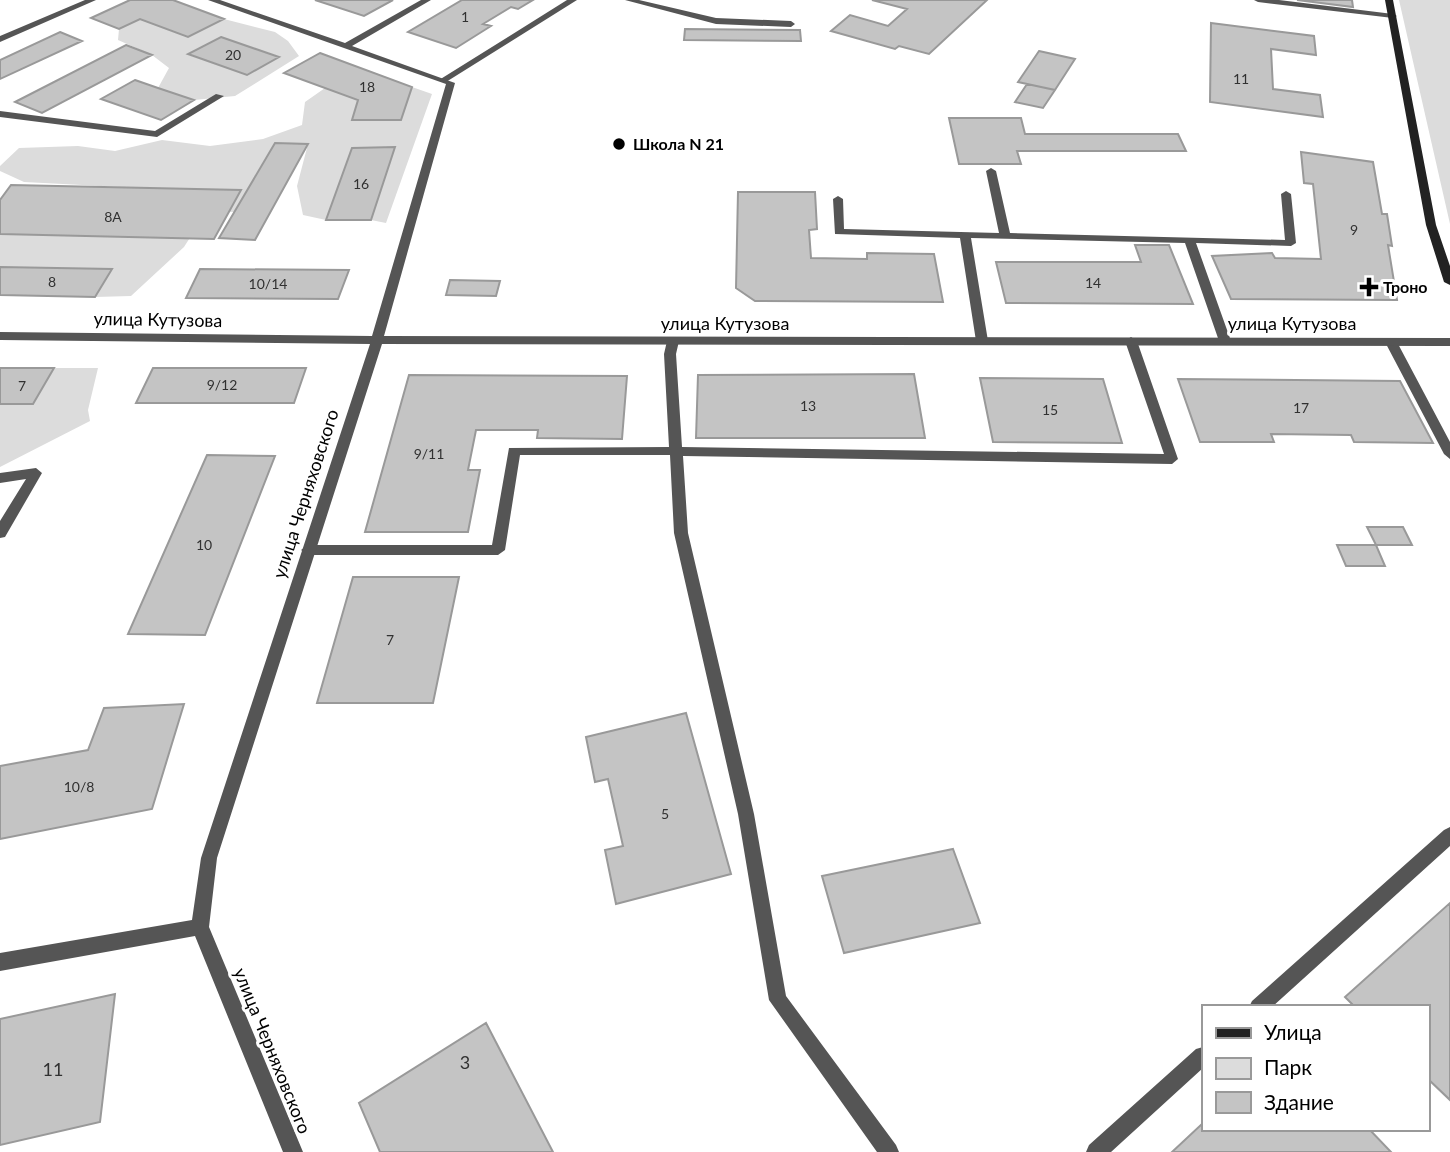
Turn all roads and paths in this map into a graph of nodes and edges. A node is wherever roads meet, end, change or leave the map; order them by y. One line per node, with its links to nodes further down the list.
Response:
1 (92, 0): 10 (street)
2 (212, 0): 11 (street)
3 (427, 0): 11 (street)
4 (573, 0): 12 (street)
5 (629, 0): 9 (street)
6 (1258, 0): 8 (street)
7 (1390, 0): 8 (street)
8 (1393, 16): 21 (street)
9 (791, 24)
10 (0, 39)
11 (344, 47): 12 (street)
12 (443, 80): 23 (street, улица Черняховского)
13 (219, 96): 14 (street)
14 (0, 114)
15 (991, 171): 19 (street)
16 (1286, 194): 20 (street)
17 (838, 199): 18 (street)
18 (965, 235): 19 (street); 25 (street)
19 (1004, 236): 20 (street)
20 (1189, 240): 27 (street)
21 (1450, 282)
22 (0, 336): 23 (street, улица Кутузова)
23 (377, 340): 24 (street, улица Кутузова); 34 (street, улица Черняховского)
24 (673, 341): 25 (street, улица Кутузова); 30 (street)
25 (982, 341): 26 (street, улица Кутузова)
26 (1131, 341): 27 (street, улица Кутузова); 30 (street)
27 (1225, 341): 28 (street, улица Кутузова)
28 (1391, 342): 29 (street, улица Кутузова); 31 (street)
29 (1450, 342)
30 (676, 451): 34 (street); 41 (street)
31 (1450, 454)
32 (0, 478): 33 (street)
33 (0, 533)
34 (308, 550): 36 (street, улица Черняховского)
35 (1450, 835): 38 (street)
36 (200, 927): 37 (street); 40 (street, улица Черняховского)
37 (0, 962)
38 (1260, 1005)
39 (1202, 1057): 42 (street)
40 (293, 1152)
41 (889, 1152)
42 (1096, 1152)

